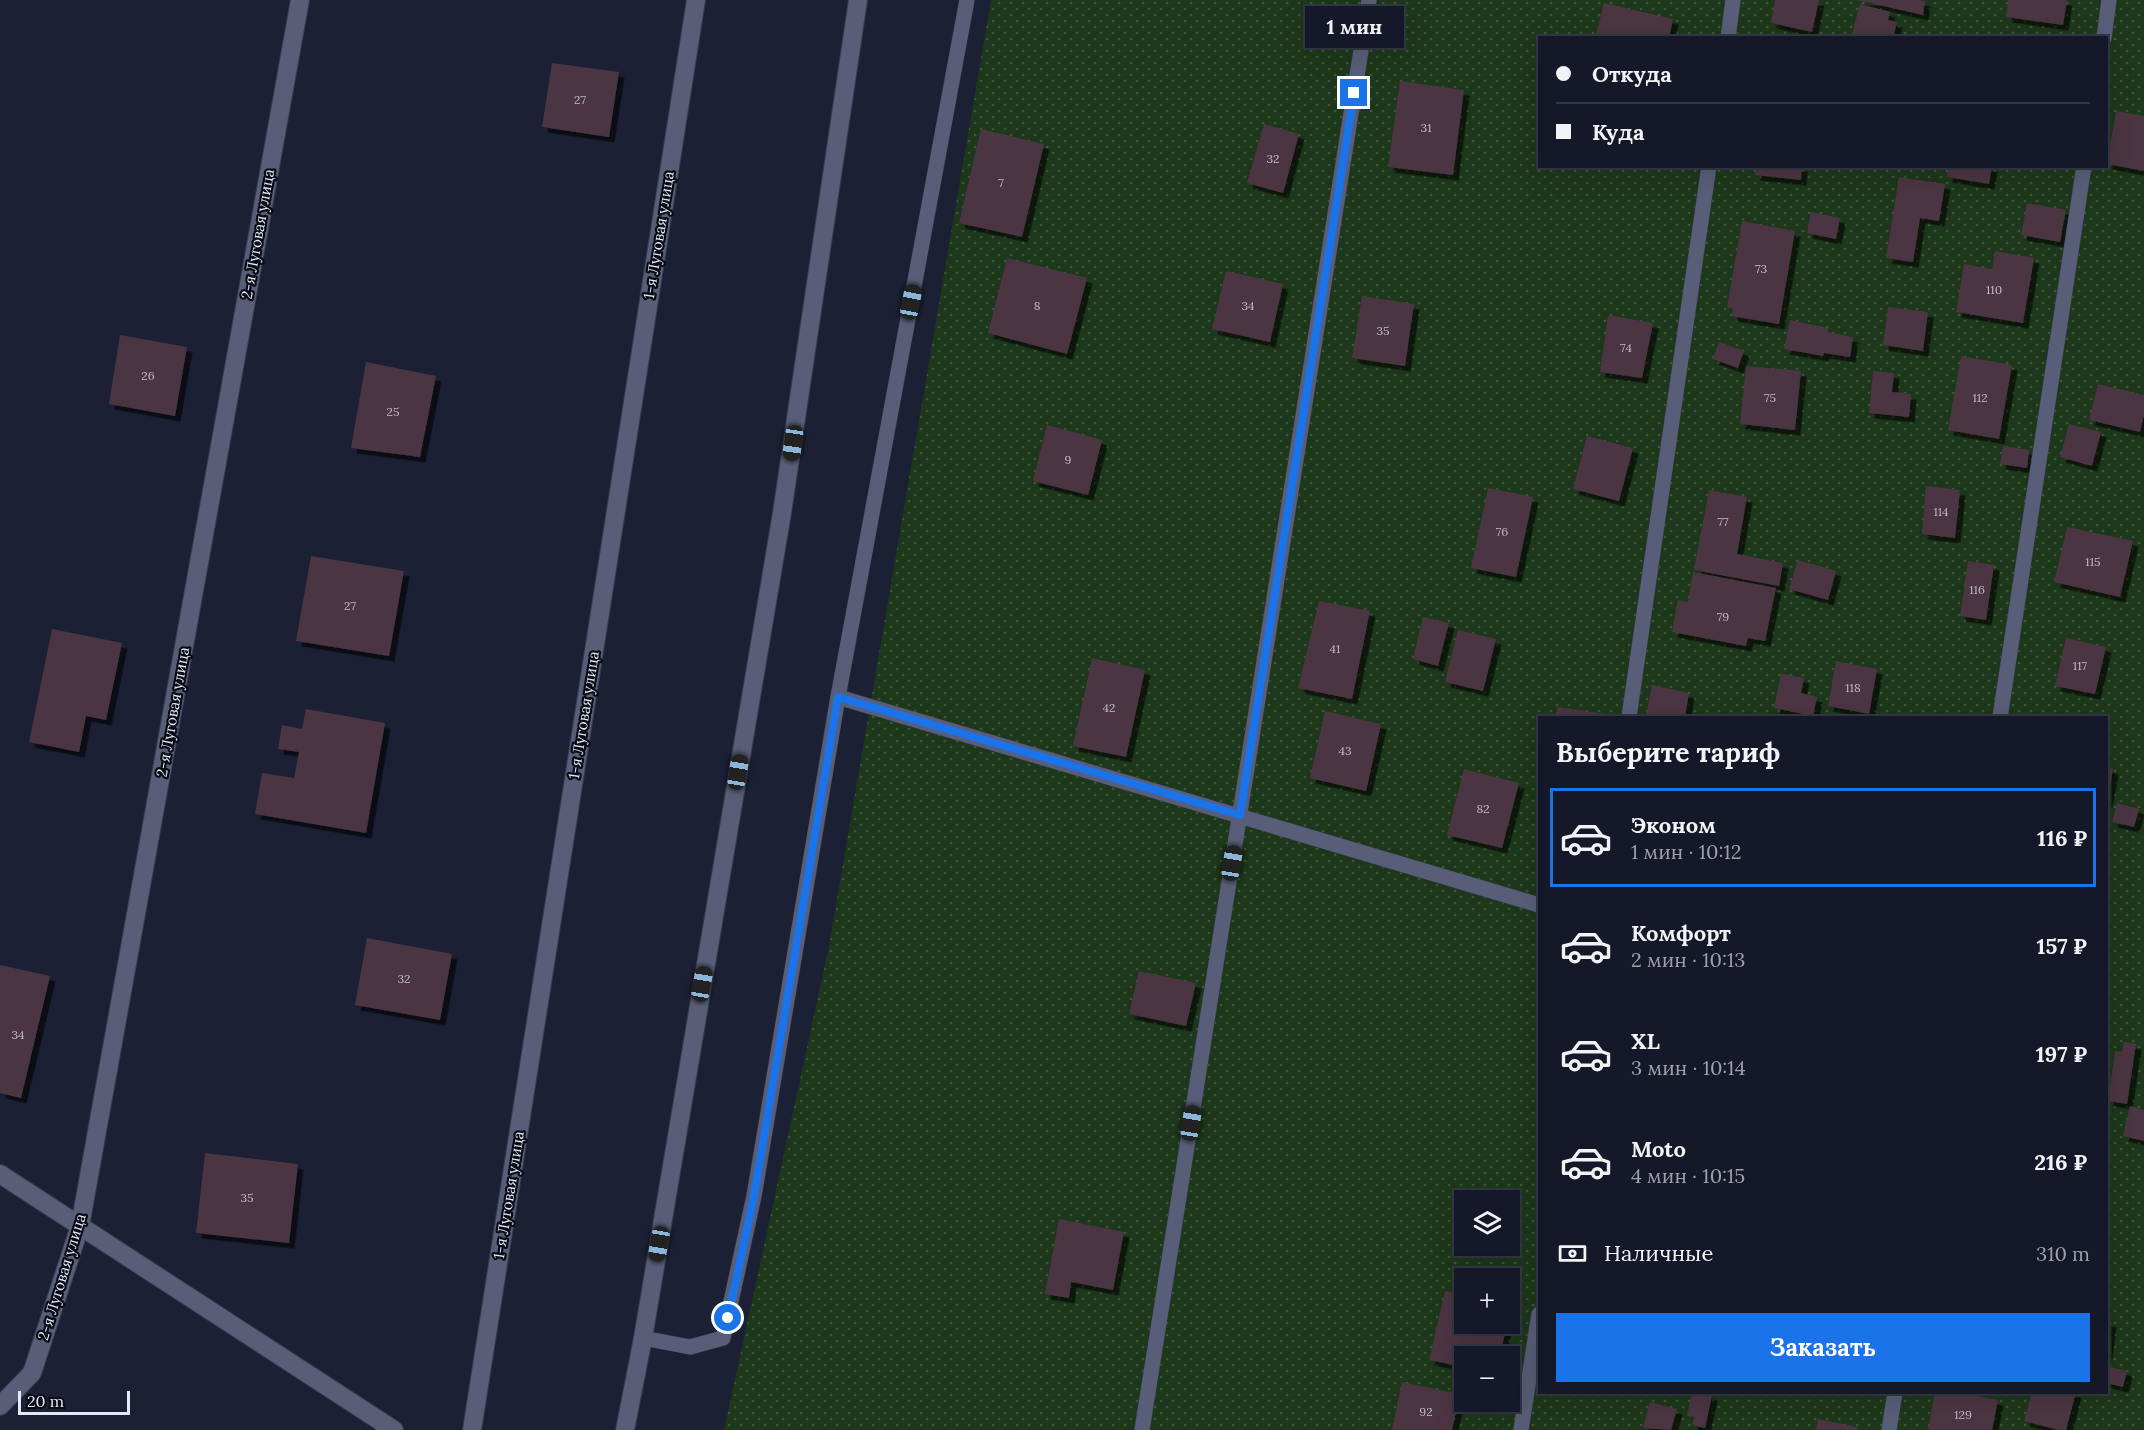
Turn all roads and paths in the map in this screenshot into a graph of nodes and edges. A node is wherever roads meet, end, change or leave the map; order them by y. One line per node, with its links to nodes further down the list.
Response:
1 (300, 0): 18 (street, 2-я Луговая улица)
2 (696, 0): 24 (street, 1-я Луговая улица)
3 (858, 0): 20 (street)
4 (967, 0): 12 (lane)
5 (1369, 0): 15 (lane)
6 (1733, 0): 8 (lane)
7 (2109, 0): 9 (lane)
8 (1728, 36)
9 (2104, 36)
10 (1709, 168): 13 (lane)
11 (2084, 168): 14 (lane)
12 (838, 697): 15 (lane); 20 (lane)
13 (1629, 716)
14 (2000, 716)
15 (1240, 815): 16 (lane); 26 (lane)
16 (1538, 905)
17 (0, 1174): 18 (street)
18 (81, 1226): 22 (street, 2-я Луговая улица); 23 (street)
19 (1538, 1320): 27 (lane)
20 (643, 1338): 25 (street)
21 (1895, 1394): 28 (lane)
22 (0, 1407)
23 (394, 1430)
24 (472, 1430)
25 (625, 1430)
26 (1142, 1430)
27 (1521, 1430)
28 (1889, 1430)

